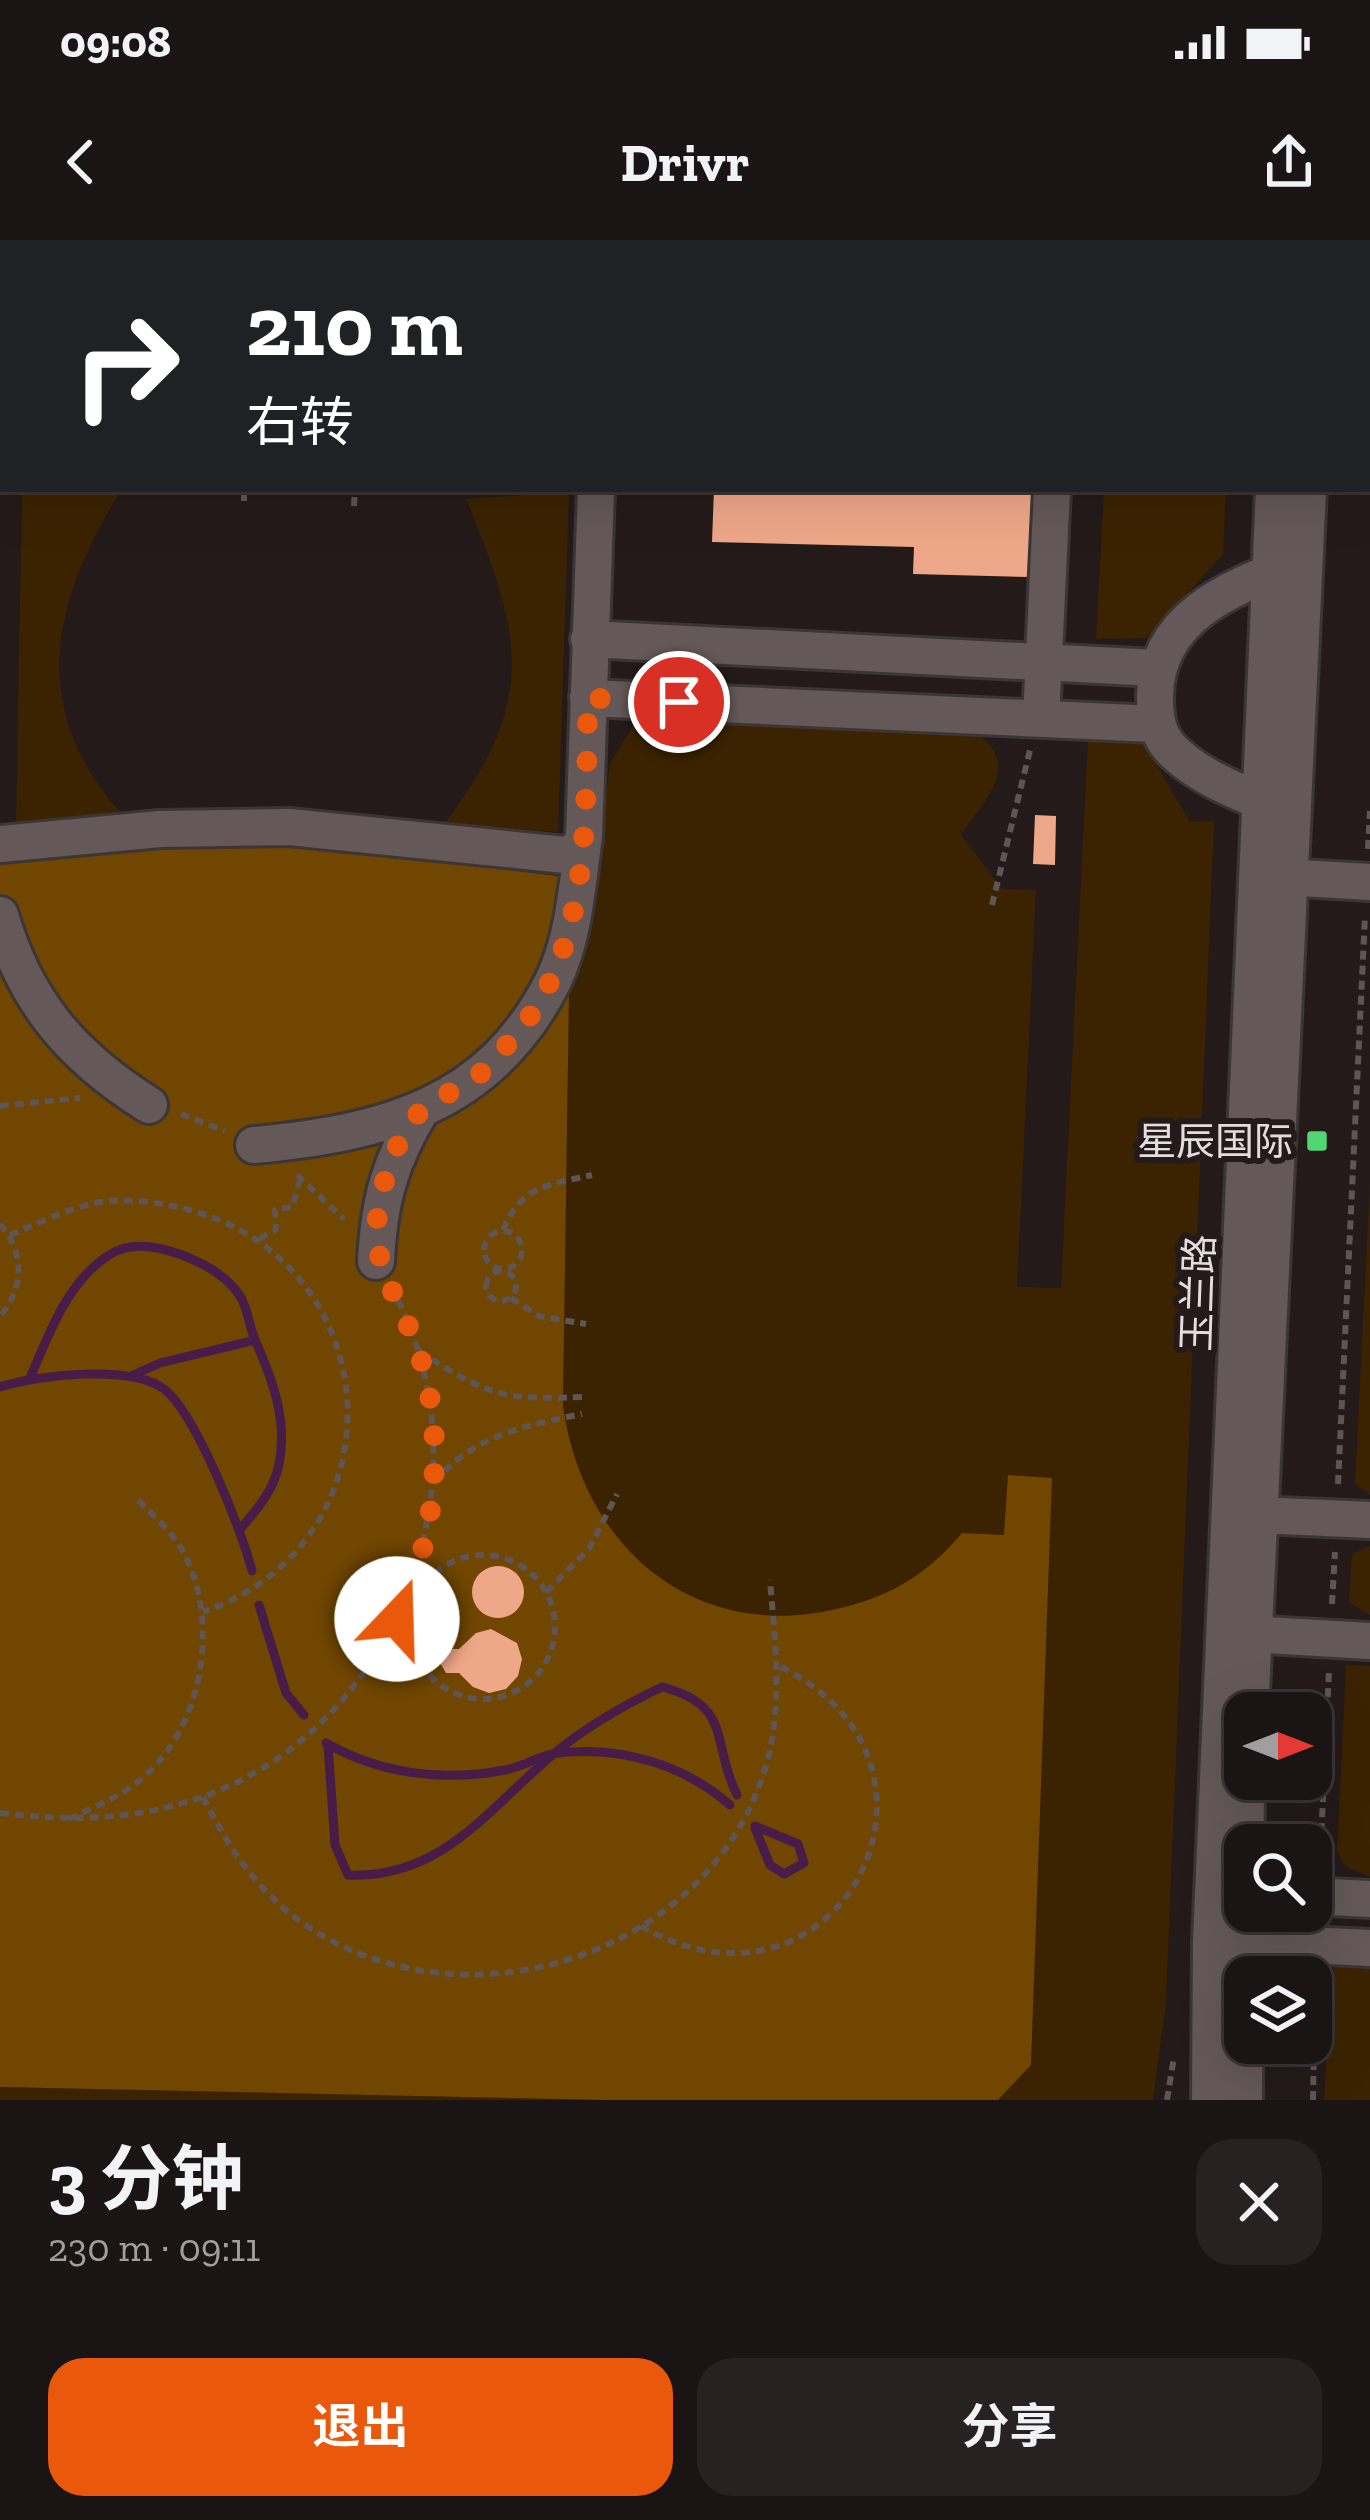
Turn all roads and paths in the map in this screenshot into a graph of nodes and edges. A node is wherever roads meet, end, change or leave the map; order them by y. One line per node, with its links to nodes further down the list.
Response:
1 (244, 492): 7 (path)
2 (355, 492): 8 (path)
3 (596, 492): 11 (street)
4 (1052, 492): 12 (street)
5 (1274, 492): 10 (street, 玉兰路)
6 (1308, 492): 9 (street, 玉兰路)
7 (244, 501)
8 (354, 506)
9 (1305, 559): 10 (street); 17 (street, 玉兰路)
10 (1270, 572): 13 (street); 17 (street, 玉兰路)
11 (589, 639): 12 (street); 14 (street)
12 (1043, 663): 13 (street); 15 (street)
13 (1156, 668): 16 (street)
14 (588, 698): 15 (street); 19 (street)
15 (1041, 718): 16 (street); 23 (path)
16 (1155, 724): 17 (street)
17 (1277, 808): 21 (street, 玉兰路)
18 (1370, 811): 22 (path)
19 (584, 837): 20 (street); 28 (street)
20 (0, 844)
21 (1274, 877): 22 (street); 47 (street, 玉兰路)
22 (1368, 881): 48 (path)
23 (992, 905)
24 (0, 915): 26 (street)
25 (91, 1097): 27 (path)
26 (149, 1105): 29 (path)
27 (0, 1106)
28 (421, 1110): 29 (street); 36 (street)
29 (254, 1145): 31 (path)
30 (592, 1175): 33 (path)
31 (301, 1177): 35 (path); 36 (path)
32 (0, 1224): 34 (path)
33 (503, 1230): 37 (path); 37 (path)
34 (10, 1235): 35 (path); 39 (path)
35 (260, 1240): 53 (path)
36 (376, 1261): 41 (path)
37 (499, 1271): 38 (path); 38 (path)
38 (511, 1298): 40 (path)
39 (0, 1316)
40 (586, 1324)
41 (419, 1351): 42 (path); 44 (path)
42 (583, 1397)
43 (582, 1414): 44 (path)
44 (434, 1482): 49 (path)
45 (617, 1494): 52 (path)
46 (134, 1496): 53 (path)
47 (1245, 1514): 48 (street); 56 (street, 玉兰路)
48 (1353, 1519): 57 (path)
49 (414, 1575): 50 (path); 54 (path)
50 (427, 1580): 52 (path); 55 (path)
51 (770, 1580): 59 (path)
52 (546, 1592): 55 (path)
53 (202, 1612): 63 (path)
54 (397, 1619): 55 (path); 61 (path)
55 (410, 1624)
56 (1239, 1633): 57 (street); 60 (street, 玉兰路); 70 (street, 玉兰路)
57 (1330, 1639): 58 (street); 64 (path)
58 (1370, 1641)
59 (777, 1665): 67 (path); 67 (path)
60 (1247, 1692)
61 (202, 1797): 63 (path); 67 (path)
62 (0, 1813): 63 (path)
63 (66, 1821)
64 (1319, 1824)
65 (1332, 1898): 66 (street)
66 (1370, 1899)
67 (641, 1925)
68 (1316, 1946): 69 (street); 70 (street); 76 (path)
69 (1370, 1948)
70 (1234, 1954): 72 (street); 73 (street, 玉兰路); 74 (street, 玉兰路)
71 (1253, 2064): 75 (street)
72 (1193, 2100)
73 (1210, 2100)
74 (1244, 2100)
75 (1256, 2100)
76 (1312, 2100)

